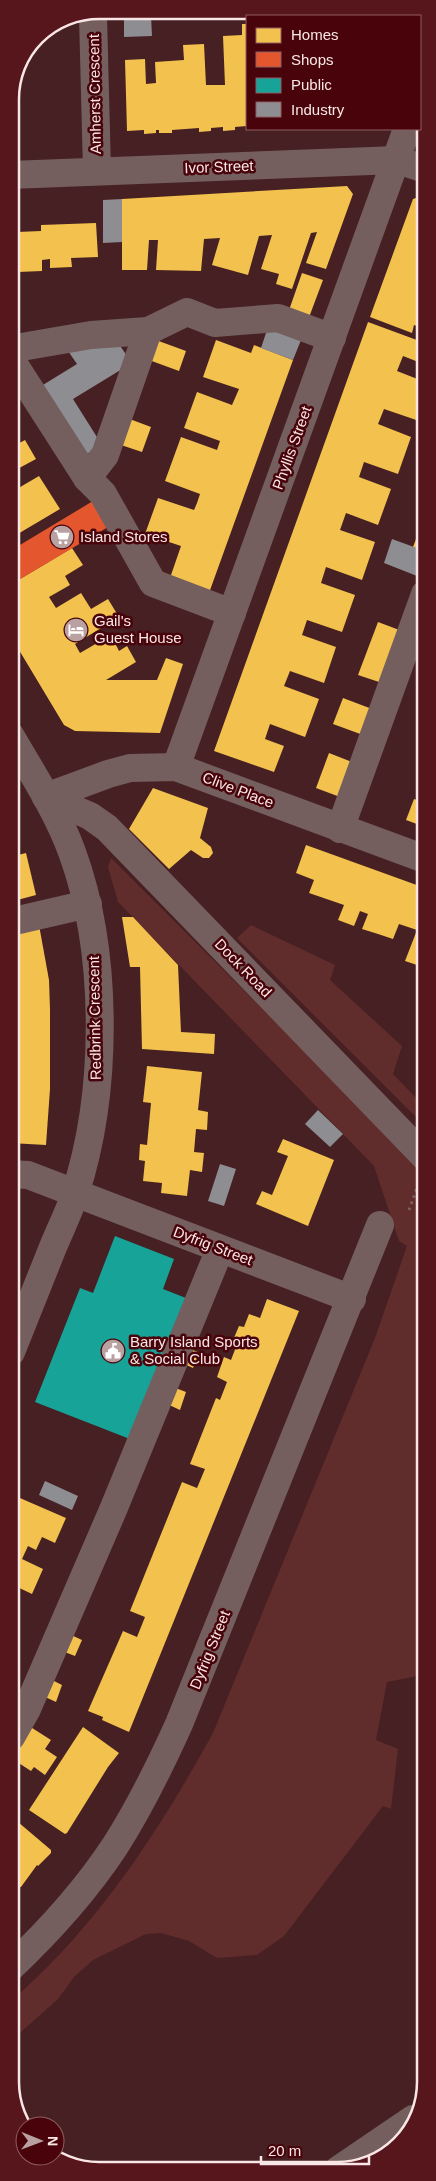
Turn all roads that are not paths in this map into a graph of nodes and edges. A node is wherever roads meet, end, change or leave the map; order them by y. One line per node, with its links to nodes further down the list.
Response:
1 (93, 19): 5 (street, Amherst Crescent)
2 (407, 130): 3 (street, Phyllis Street)
3 (397, 160): 4 (street, Ivor Street); 5 (street, Ivor Street); 8 (street, Phyllis Street)
4 (417, 166)
5 (97, 172): 6 (street, Ivor Street)
6 (19, 175)
7 (148, 331): 8 (street); 9 (street); 11 (street)
8 (332, 338): 12 (street, Phyllis Street)
9 (19, 347)
10 (19, 372): 11 (street)
11 (87, 478): 12 (street)
12 (232, 613): 15 (street, Phyllis Street)
13 (417, 616): 17 (street)
14 (19, 750): 16 (street, Redbrink Crescent)
15 (176, 767): 16 (street, Clive Place); 17 (street, Clive Place)
16 (46, 797): 19 (street, Redbrink Crescent); 21 (street, Dock Road)
17 (340, 829): 18 (street, Clive Place)
18 (417, 856)
19 (88, 904): 20 (street); 23 (street, Redbrink Crescent)
20 (19, 920)
21 (417, 1149)
22 (19, 1174): 23 (street, Dyfrig Street)
23 (75, 1194): 25 (street, Dyfrig Street); 27 (street, Redbrink Crescent)
24 (380, 1225): 26 (street, Dyfrig Street)
25 (220, 1249): 26 (street, Dyfrig Street); 28 (street)
26 (352, 1299): 29 (street, Dyfrig Street)
27 (19, 1308)
28 (19, 1722)
29 (19, 1959)
30 (405, 2124): 31 (street)
31 (350, 2162)

